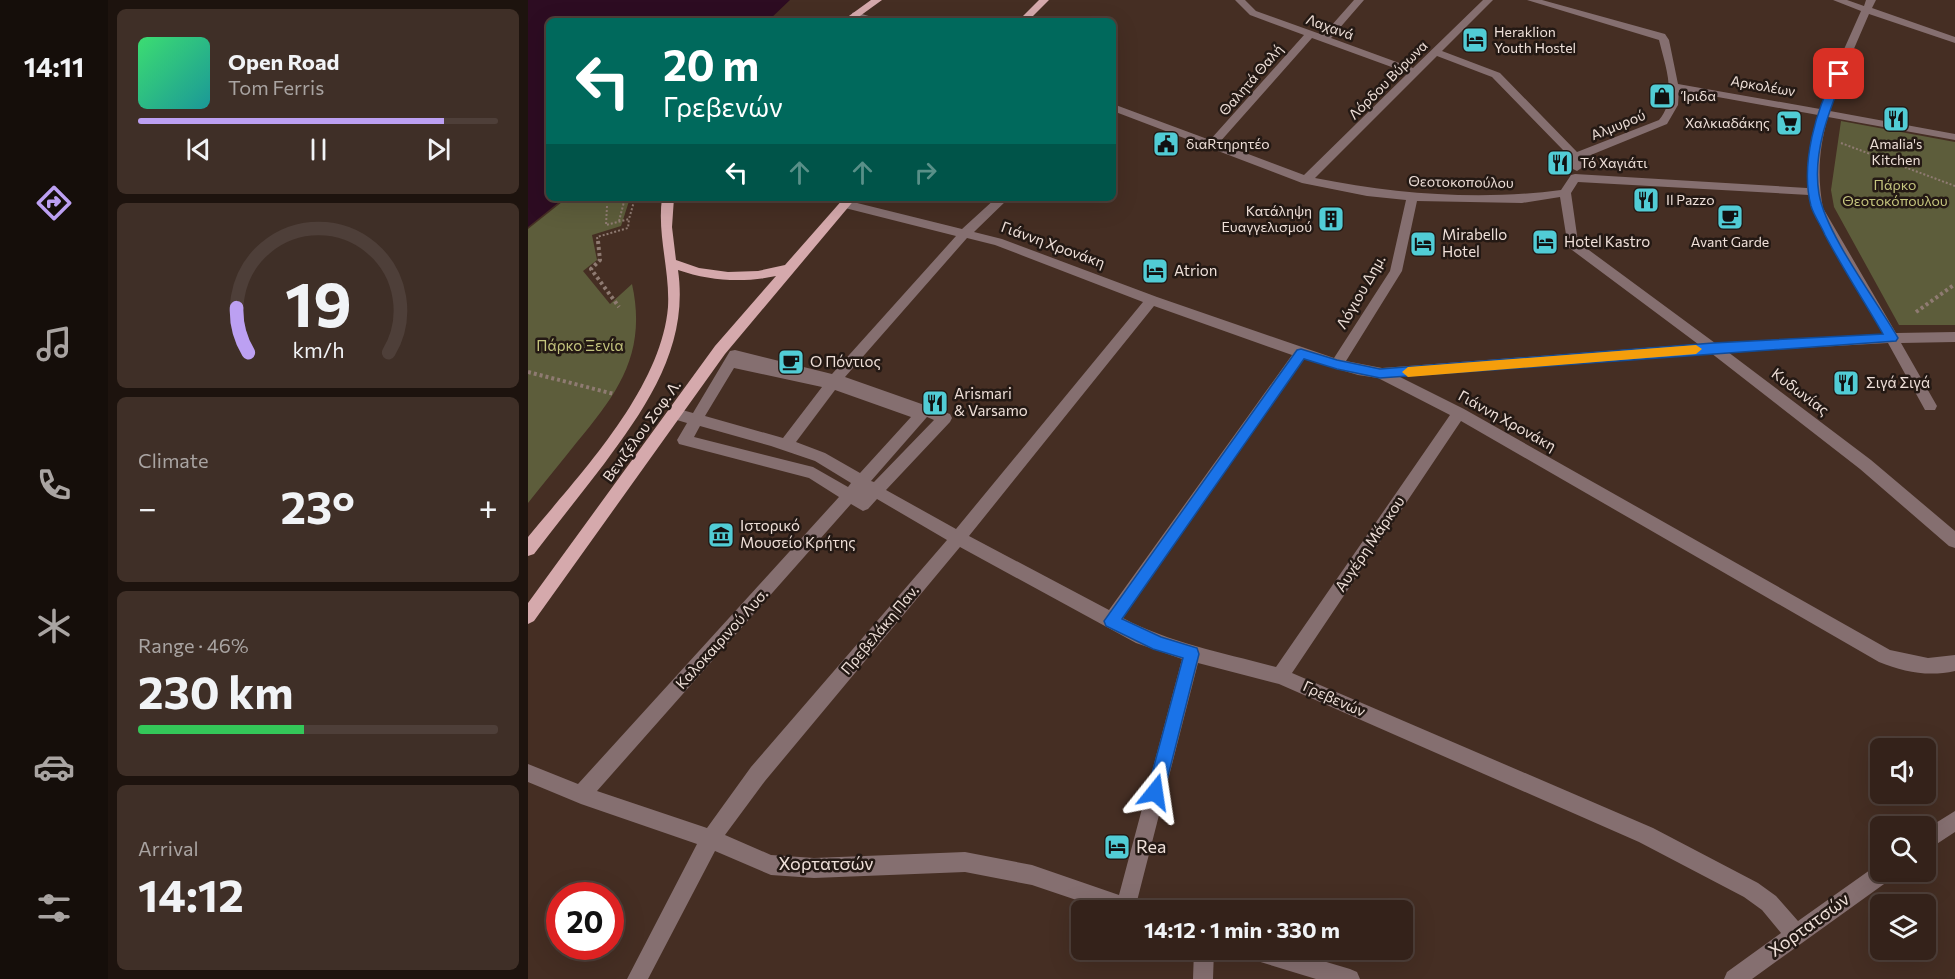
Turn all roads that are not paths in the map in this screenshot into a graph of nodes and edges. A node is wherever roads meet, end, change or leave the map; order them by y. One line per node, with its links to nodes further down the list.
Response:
1 (877, 0): 9 (main road)
2 (1044, 0): 10 (main road)
3 (1240, 0): 11 (street, Λαχανά)
4 (1359, 0): 12 (street)
5 (1488, 0): 14 (street, Λόρδου Βύρωνα)
6 (1532, 0): 16 (street, Αλμυρού)
7 (1838, 0): 8 (street)
8 (1869, 5): 13 (street); 18 (street)
9 (851, 18)
10 (1026, 18)
11 (1310, 34): 12 (street, Λαχανά); 20 (street, Θαλητά Θαλή)
12 (1324, 39): 15 (street, Λαχανά)
13 (1955, 40)
14 (1436, 52): 15 (street, Λόρδου Βύρωνα); 21 (street)
15 (1415, 72): 23 (street, Λόρδου Βύρωνα)
16 (1673, 86): 18 (street, Αρκολέων); 21 (street, Αλμυρού)
17 (1116, 108): 20 (street, Θεοτοκοπούλου)
18 (1824, 112): 19 (street, Αρκολέων); 24 (street)
19 (1955, 137)
20 (1212, 145): 23 (street, Θεοτοκοπούλου)
21 (1575, 158): 22 (street)
22 (1575, 178): 24 (street); 25 (street)
23 (1306, 180): 26 (street, Θεοτοκοπούλου)
24 (1814, 192): 35 (street)
25 (1565, 193): 26 (street, Θεοτοκοπούλου); 36 (street, Κυδωνίας)
26 (1412, 197): 38 (street, Λόγιου Δημ.)
27 (668, 201): 31 (main road, Βενιζέλου Σοφ. Λ.)
28 (847, 201): 30 (street, Γιάννη Χρονάκη); 32 (main road, Βενιζέλου Σοφ. Λ.)
29 (1000, 201): 30 (street)
30 (965, 233): 33 (street, Γιάννη Χρονάκη); 40 (street)
31 (670, 262): 32 (main road); 51 (main road, Βενιζέλου Σοφ. Λ.)
32 (788, 269): 43 (main road, Βενιζέλου Σοφ. Λ.)
33 (1152, 300): 37 (street, Γιάννη Χρονάκη); 49 (street, Πρεβελάκη Παν.)
34 (1955, 337): 35 (street)
35 (1892, 338): 36 (street); 41 (street)
36 (1713, 348): 39 (street); 50 (street, Κυδωνίας)
37 (1301, 353): 38 (street, Γιάννη Χρονάκη); 53 (street)
38 (1337, 364): 39 (street, Γιάννη Χρονάκη)
39 (1380, 373): 42 (street, Γιάννη Χρονάκη)
40 (834, 382): 44 (street); 45 (street); 46 (street, Καλοκαιρινού Λυσ.); 47 (street)
41 (1930, 406)
42 (1460, 413): 55 (street, Γιάννη Χρονάκη); 56 (street, Αυγέρη Μάρκου)
43 (675, 414): 44 (street, Γρεβενών); 52 (main road, Βενιζέλου Σοφ. Λ.)
44 (698, 420): 45 (street, Γρεβενών); 48 (street)
45 (786, 444): 46 (street, Γρεβενών)
46 (862, 481): 47 (street, Γρεβενών); 48 (street, Καλοκαιρινού Λυσ.)
47 (877, 491): 48 (street); 49 (street, Γρεβενών)
48 (849, 495): 58 (street, Καλοκαιρινού Λυσ.)
49 (959, 537): 53 (street, Γρεβενών); 61 (street, Πρεβελάκη Παν.)
50 (1954, 538)
51 (528, 549)
52 (528, 616)
53 (1111, 621): 54 (street, Γρεβενών)
54 (1192, 654): 56 (street, Γρεβενών); 64 (street)
55 (1955, 663)
56 (1280, 676): 65 (street, Γρεβενών)
57 (528, 773): 58 (street, Χορτατσών)
58 (581, 795): 61 (street, Χορτατσών)
59 (1955, 820): 60 (street)
60 (1936, 834)
61 (711, 839): 63 (street, Χορτατσών); 68 (street, Πρεβελάκη Παν.)
62 (1870, 882): 65 (street, Χορτατσών)
63 (1104, 900)
64 (1132, 900)
65 (1796, 935): 71 (street, Χορτατσών)
66 (1204, 960): 69 (street)
67 (1287, 960): 70 (street)
68 (637, 979)
69 (1203, 979)
70 (1350, 979)
71 (1734, 979)

